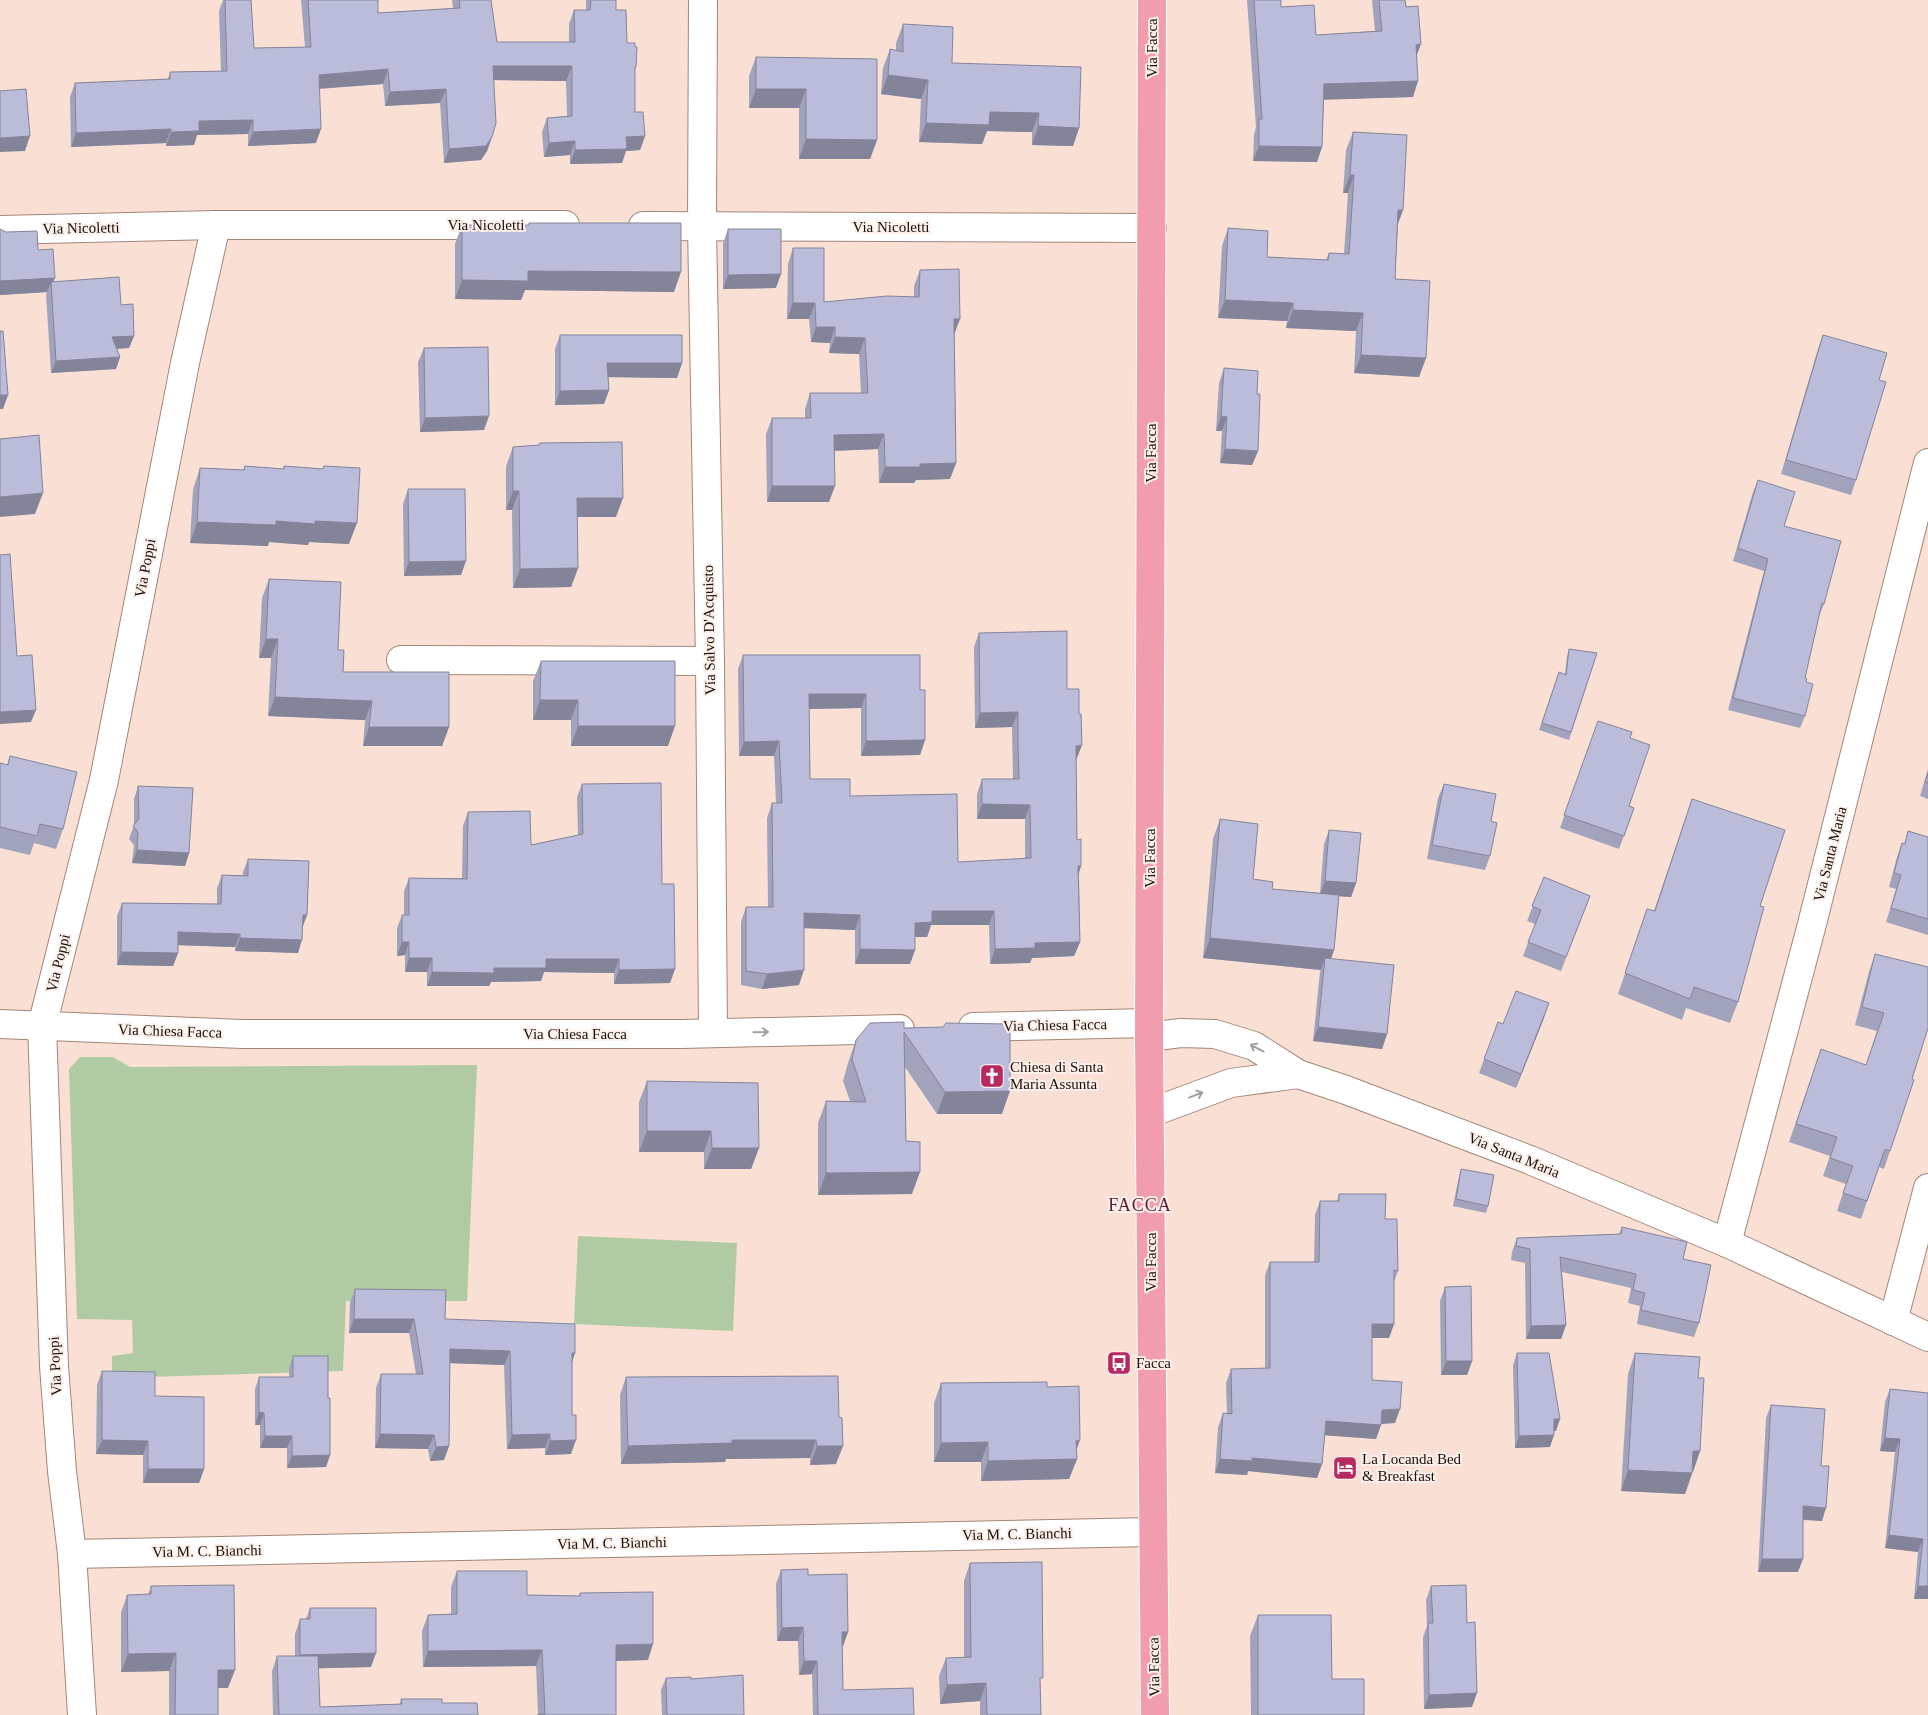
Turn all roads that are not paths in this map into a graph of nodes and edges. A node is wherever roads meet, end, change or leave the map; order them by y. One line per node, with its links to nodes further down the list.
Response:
1 (703, 0): 6 (street, Via Salvo D'Acquisto)
2 (1152, 0): 7 (main road, Via Facca)
3 (216, 224): 4 (street, Via Nicoletti); 8 (street, Via Nicoletti); 13 (street, Via Poppi)
4 (593, 226)
5 (622, 226): 6 (street, Via Nicoletti)
6 (702, 226): 7 (street, Via Nicoletti); 11 (street, Via Salvo D'Acquisto)
7 (1152, 228): 14 (main road, Via Facca)
8 (0, 230)
9 (1928, 463): 19 (street, Via Santa Maria)
10 (401, 660): 11 (street)
11 (710, 661): 15 (street, Via Salvo D'Acquisto)
12 (0, 1024): 13 (street, Via Chiesa Facca)
13 (42, 1026): 15 (street, Via Chiesa Facca); 23 (street, Via Poppi)
14 (1149, 1030): 15 (street, Via Chiesa Facca, one-way to 14); 16 (street, Via Santa Maria, one-way to 14); 17 (main road, Via Facca)
15 (713, 1033)
16 (1298, 1074): 17 (street, Via Santa Maria, one-way to 16); 19 (street, Via Santa Maria)
17 (1150, 1113): 22 (main road, Via Facca)
18 (1928, 1188): 20 (street)
19 (1728, 1243): 20 (street, Via Santa Maria)
20 (1893, 1321): 21 (street, Via Santa Maria)
21 (1928, 1337)
22 (1152, 1532): 23 (street, Via M. C. Bianchi); 25 (main road, Via Facca)
23 (72, 1554): 24 (street, Via Poppi)
24 (82, 1715)
25 (1155, 1715)

